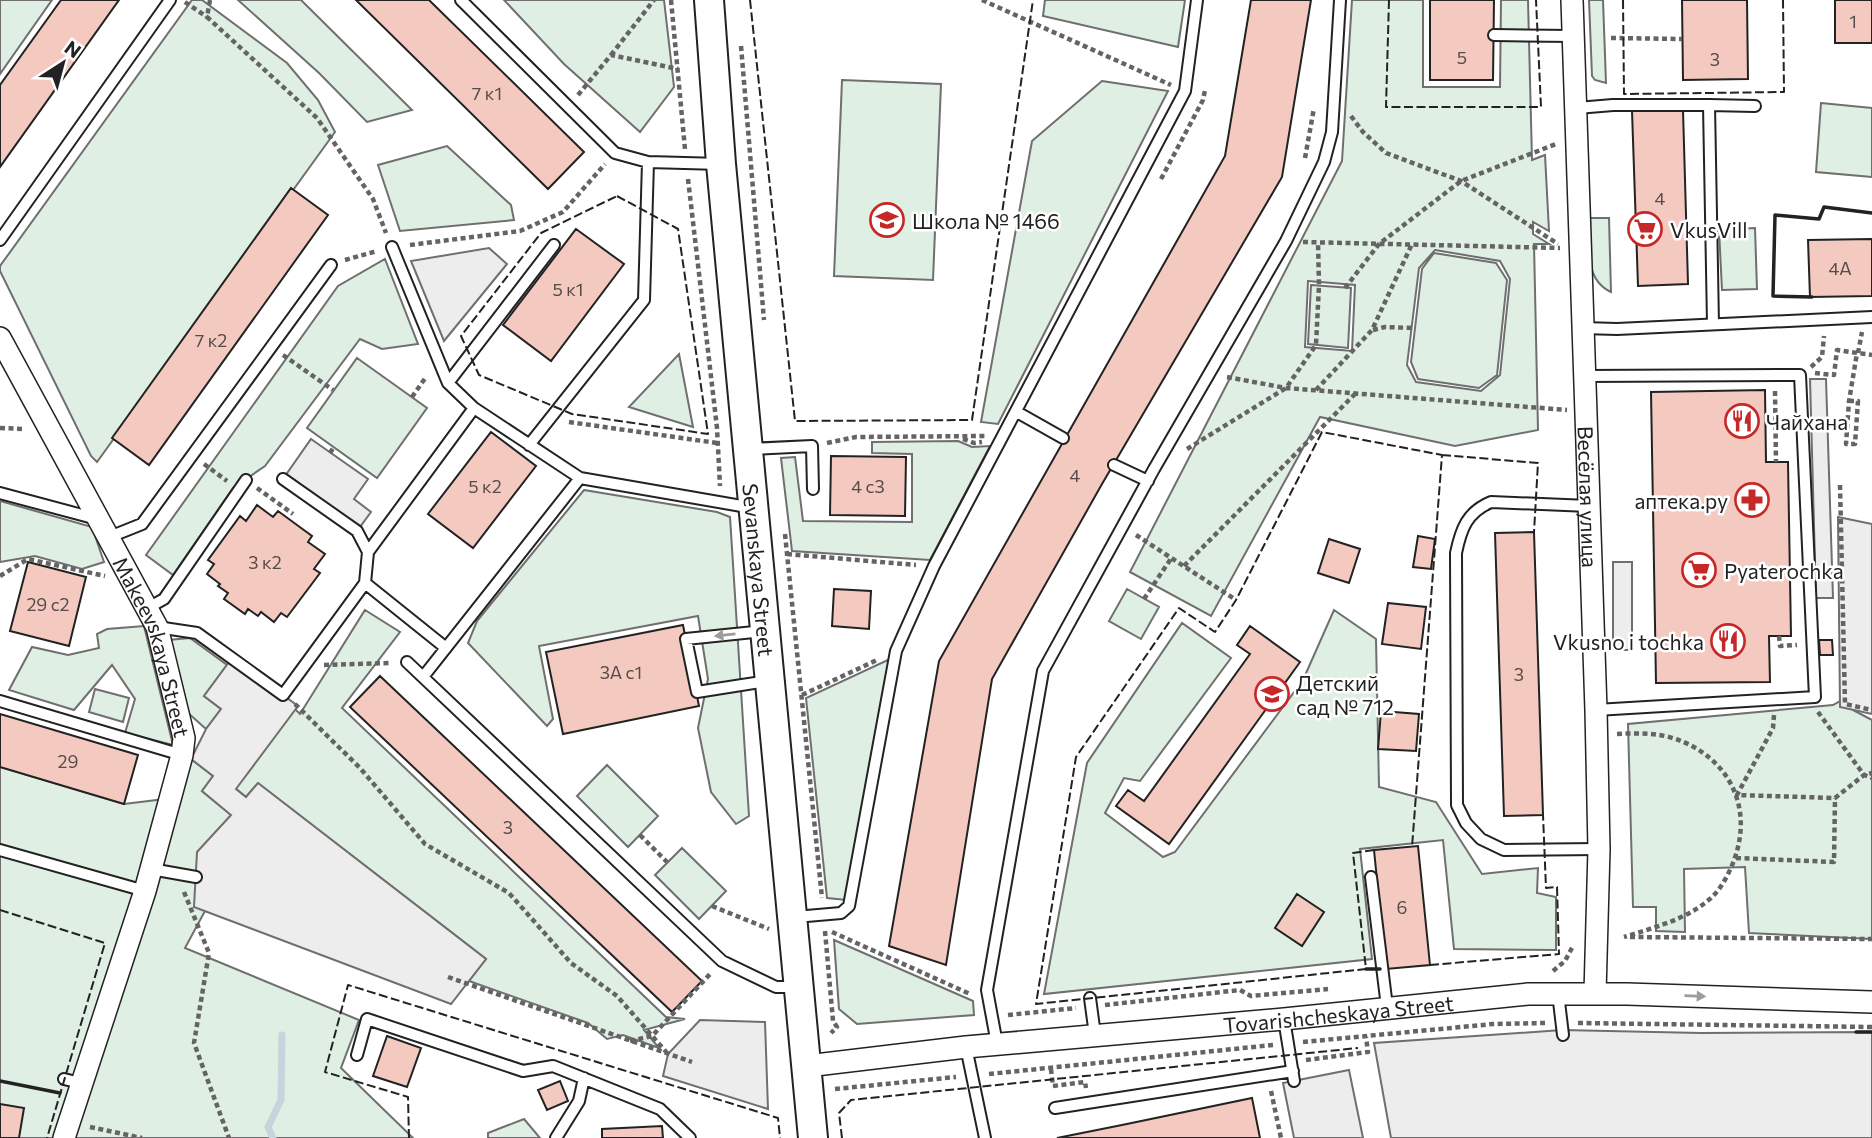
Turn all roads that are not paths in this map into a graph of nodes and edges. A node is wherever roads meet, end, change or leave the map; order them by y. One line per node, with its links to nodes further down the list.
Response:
1 (170, 0): 14 (lane)
2 (461, 0): 12 (lane)
3 (1197, 0): 25 (lane)
4 (1340, 0): 33 (lane)
5 (1572, 0): 8 (street, Весёлая улица)
6 (712, 1): 13 (street, Sevanskaya Street)
7 (1494, 35): 8 (lane)
8 (1573, 36): 11 (street, Весёлая улица)
9 (1709, 105): 10 (lane); 11 (lane); 19 (lane)
10 (1755, 106)
11 (1577, 107): 20 (street, Весёлая улица)
12 (648, 162): 13 (lane); 27 (lane)
13 (721, 164): 28 (street, Sevanskaya Street)
14 (0, 240)
15 (554, 245): 23 (lane)
16 (392, 247): 23 (lane)
17 (331, 265): 38 (lane)
18 (1872, 317): 19 (lane)
19 (1713, 324): 20 (lane)
20 (1583, 328): 22 (street, Весёлая улица)
21 (0, 338): 38 (street, Makeevskaya Street)
22 (1584, 376): 36 (street, Весёлая улица); 48 (lane)
23 (448, 383): 24 (lane)
24 (474, 408): 27 (lane); 39 (lane)
25 (1017, 412): 26 (lane); 56 (lane)
26 (1063, 438)
27 (529, 445): 30 (lane)
28 (747, 449): 34 (lane); 37 (street, Sevanskaya Street)
29 (1114, 465): 33 (lane)
30 (580, 478): 37 (lane); 43 (lane)
31 (283, 479): 39 (lane)
32 (246, 480): 41 (lane)
33 (1148, 481): 66 (lane)
34 (813, 489)
35 (0, 493): 38 (lane)
36 (1589, 506): 48 (street, Весёлая улица); 50 (lane)
37 (753, 508): 42 (street, Sevanskaya Street)
38 (102, 528): 41 (street, Makeevskaya Street)
39 (368, 552): 40 (lane)
40 (365, 583): 41 (lane); 43 (lane)
41 (151, 618): 49 (street, Makeevskaya Street)
42 (764, 631): 46 (street, Sevanskaya Street); 46 (lane, one-way to 46)
43 (446, 648): 45 (lane)
44 (407, 662): 45 (lane)
45 (422, 677): 57 (lane)
46 (768, 681): 56 (street, Sevanskaya Street)
47 (0, 701): 49 (lane)
48 (1596, 710): 50 (street, Весёлая улица)
49 (186, 744): 52 (street, Makeevskaya Street)
50 (1599, 849): 59 (street, Весёлая улица)
51 (0, 850): 55 (lane)
52 (151, 869): 53 (lane); 55 (street, Makeevskaya Street)
53 (196, 877)
54 (1371, 877): 62 (lane)
55 (145, 891): 72 (street, Makeevskaya Street)
56 (782, 923): 57 (street, Sevanskaya Street)
57 (799, 987): 69 (street, Sevanskaya Street)
58 (1558, 993): 59 (street, Tovarishcheskaya Street); 62 (street, Tovarishcheskaya Street); 65 (lane)
59 (1595, 993): 61 (street, Tovarishcheskaya Street, one-way to 61)
60 (1091, 1002): 64 (lane)
61 (1872, 1002)
62 (1387, 1007): 63 (street, Tovarishcheskaya Street)
63 (1284, 1019): 64 (street, Tovarishcheskaya Street); 71 (lane)
64 (1095, 1035): 66 (street, Tovarishcheskaya Street)
65 (1563, 1035)
66 (997, 1044): 67 (street, Tovarishcheskaya Street)
67 (966, 1047): 69 (street, Tovarishcheskaya Street); 76 (lane)
68 (357, 1055): 70 (lane)
69 (807, 1066): 75 (street, Sevanskaya Street)
70 (584, 1078): 73 (lane); 74 (lane)
71 (1055, 1108)
72 (66, 1130)
73 (555, 1138)
74 (690, 1138)
75 (813, 1138)
76 (985, 1138)

